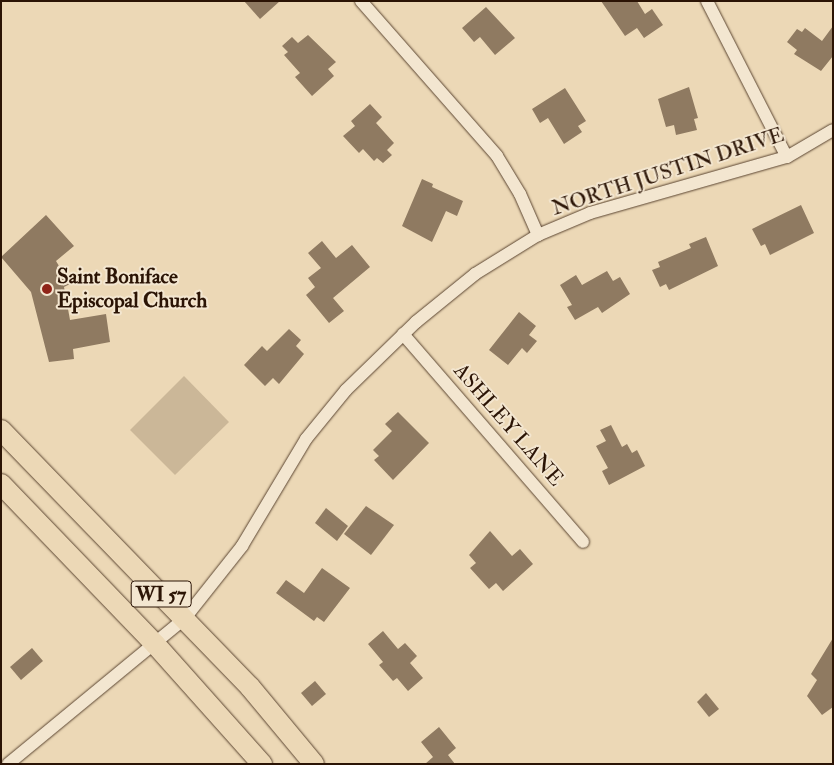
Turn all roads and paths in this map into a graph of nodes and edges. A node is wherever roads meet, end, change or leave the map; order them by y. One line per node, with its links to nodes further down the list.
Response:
1 (361, 1): 5 (street)
2 (707, 1): 4 (street)
3 (833, 130): 4 (street, NORTH JUSTIN DRIVE)
4 (788, 157): 5 (street, NORTH JUSTIN DRIVE)
5 (538, 235): 6 (street, NORTH JUSTIN DRIVE)
6 (403, 334): 9 (street, ASHLEY LANE); 10 (street, NORTH JUSTIN DRIVE)
7 (1, 430): 10 (main road, WI 57)
8 (1, 484): 11 (main road, WI 57)
9 (583, 542)
10 (185, 618): 11 (street, NORTH JUSTIN DRIVE); 14 (main road, WI 57)
11 (155, 644): 12 (street, NORTH JUSTIN DRIVE); 13 (main road, WI 57)
12 (8, 764)
13 (262, 764)
14 (314, 764)

